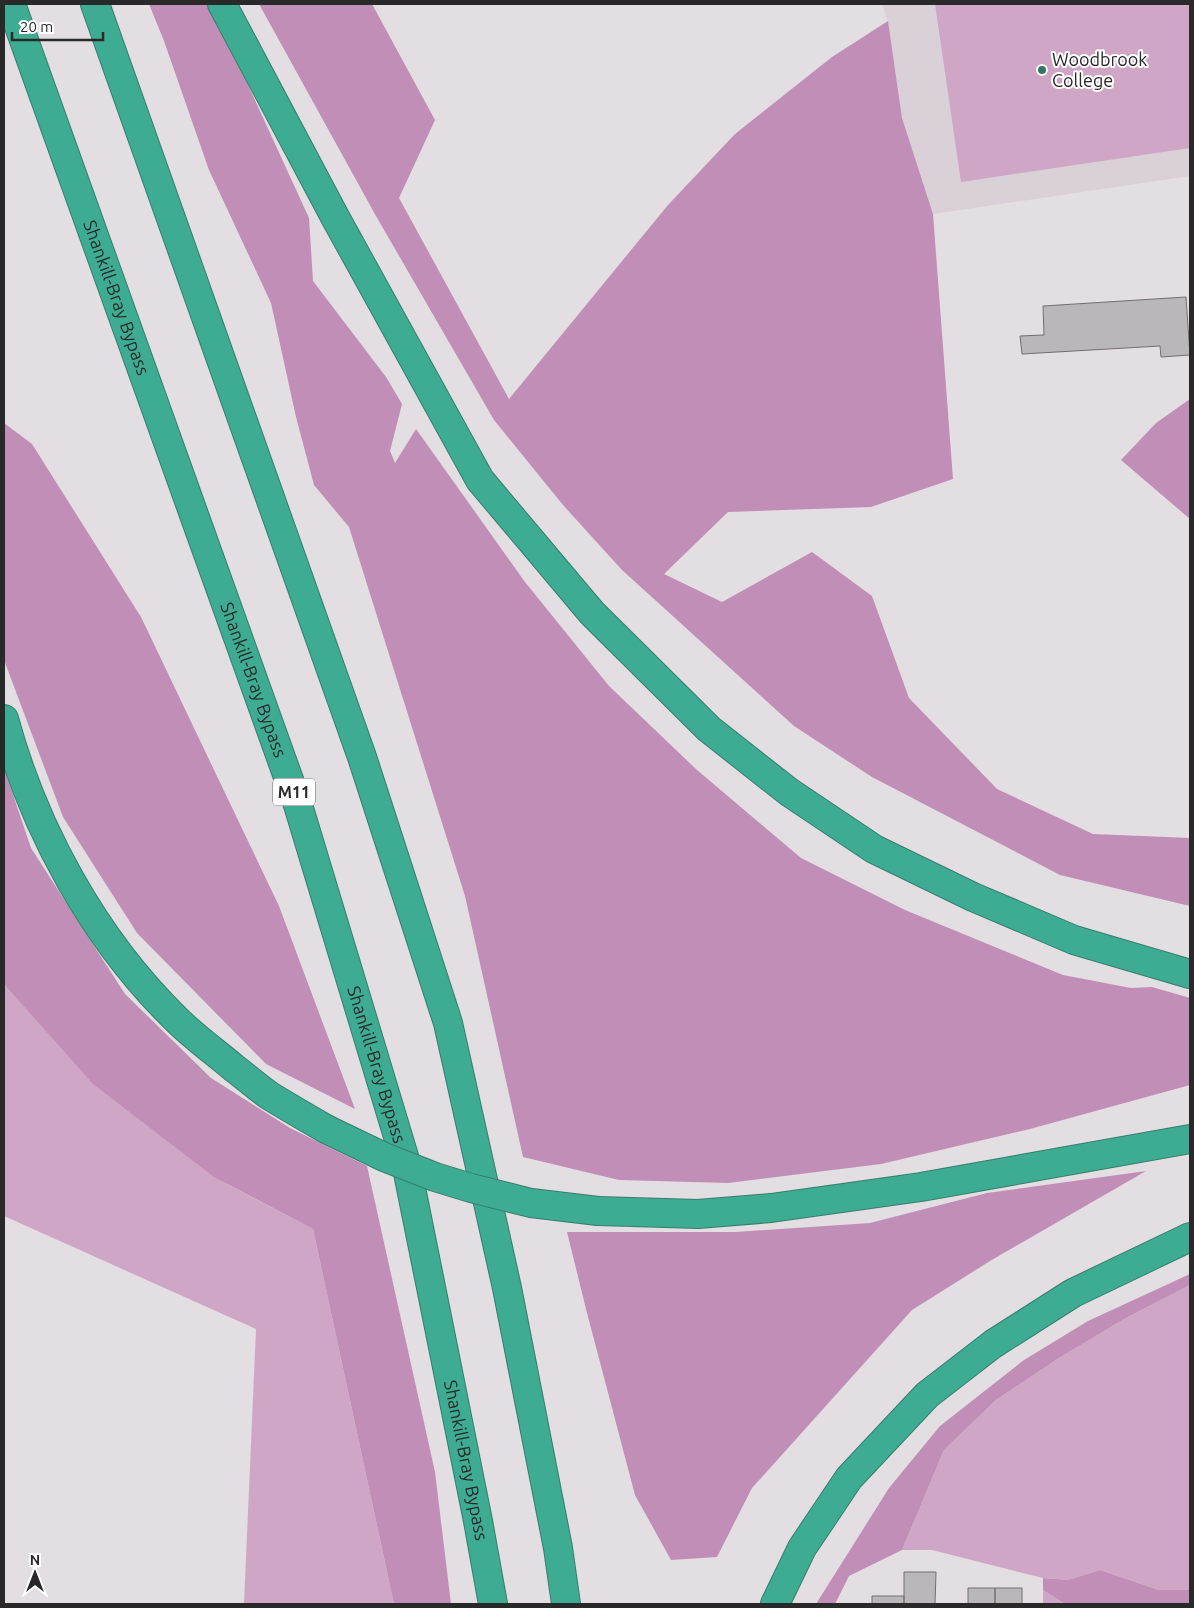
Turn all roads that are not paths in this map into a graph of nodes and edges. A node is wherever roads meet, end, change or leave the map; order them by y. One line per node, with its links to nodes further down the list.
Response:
1 (11, 4): 8 (highway, Shankill-Bray Bypass / M11)
2 (95, 4): 9 (highway)
3 (222, 4): 5 (highway)
4 (4, 720): 6 (highway, bridge)
5 (1190, 974)
6 (1190, 1139)
7 (1190, 1236): 10 (highway)
8 (493, 1604)
9 (566, 1604)
10 (775, 1604)

